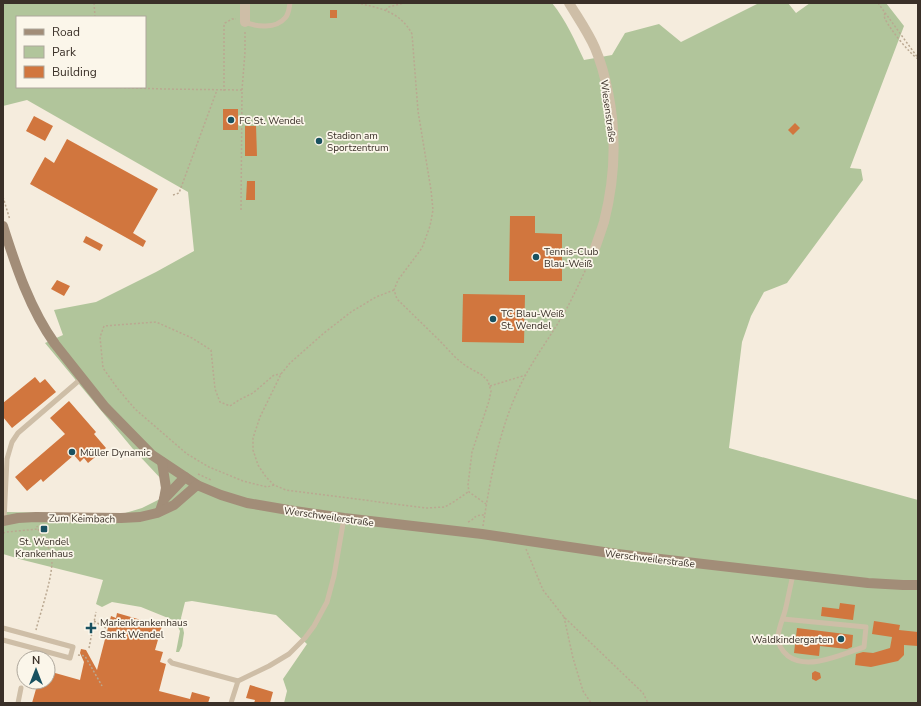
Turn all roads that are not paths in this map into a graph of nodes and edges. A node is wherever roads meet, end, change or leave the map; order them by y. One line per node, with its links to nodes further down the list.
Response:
1 (245, 3): 4 (street)
2 (290, 3): 4 (lane)
3 (569, 3): 6 (street, Wiesenstraße)
4 (245, 22)
5 (7, 223): 7 (main road, Werschweilerstraße)
6 (595, 248)
7 (82, 378): 8 (main road, Werschweilerstraße); 14 (lane)
8 (162, 462): 9 (main road, Werschweilerstraße); 11 (main road)
9 (185, 477): 10 (main road, Werschweilerstraße); 11 (main road)
10 (197, 485): 12 (main road, Zum Keimbach); 13 (main road, Werschweilerstraße)
11 (164, 499): 12 (main road)
12 (160, 511): 14 (main road, Zum Keimbach)
13 (344, 518): 15 (main road, Werschweilerstraße); 21 (lane)
14 (3, 521)
15 (793, 575): 16 (main road, Werschweilerstraße); 17 (lane)
16 (918, 584)
17 (783, 619): 17 (lane)
18 (3, 628): 19 (lane)
19 (3, 640)
20 (170, 661): 21 (lane)
21 (238, 681): 24 (lane)
22 (21, 690): 23 (lane)
23 (18, 703)
24 (231, 703)

